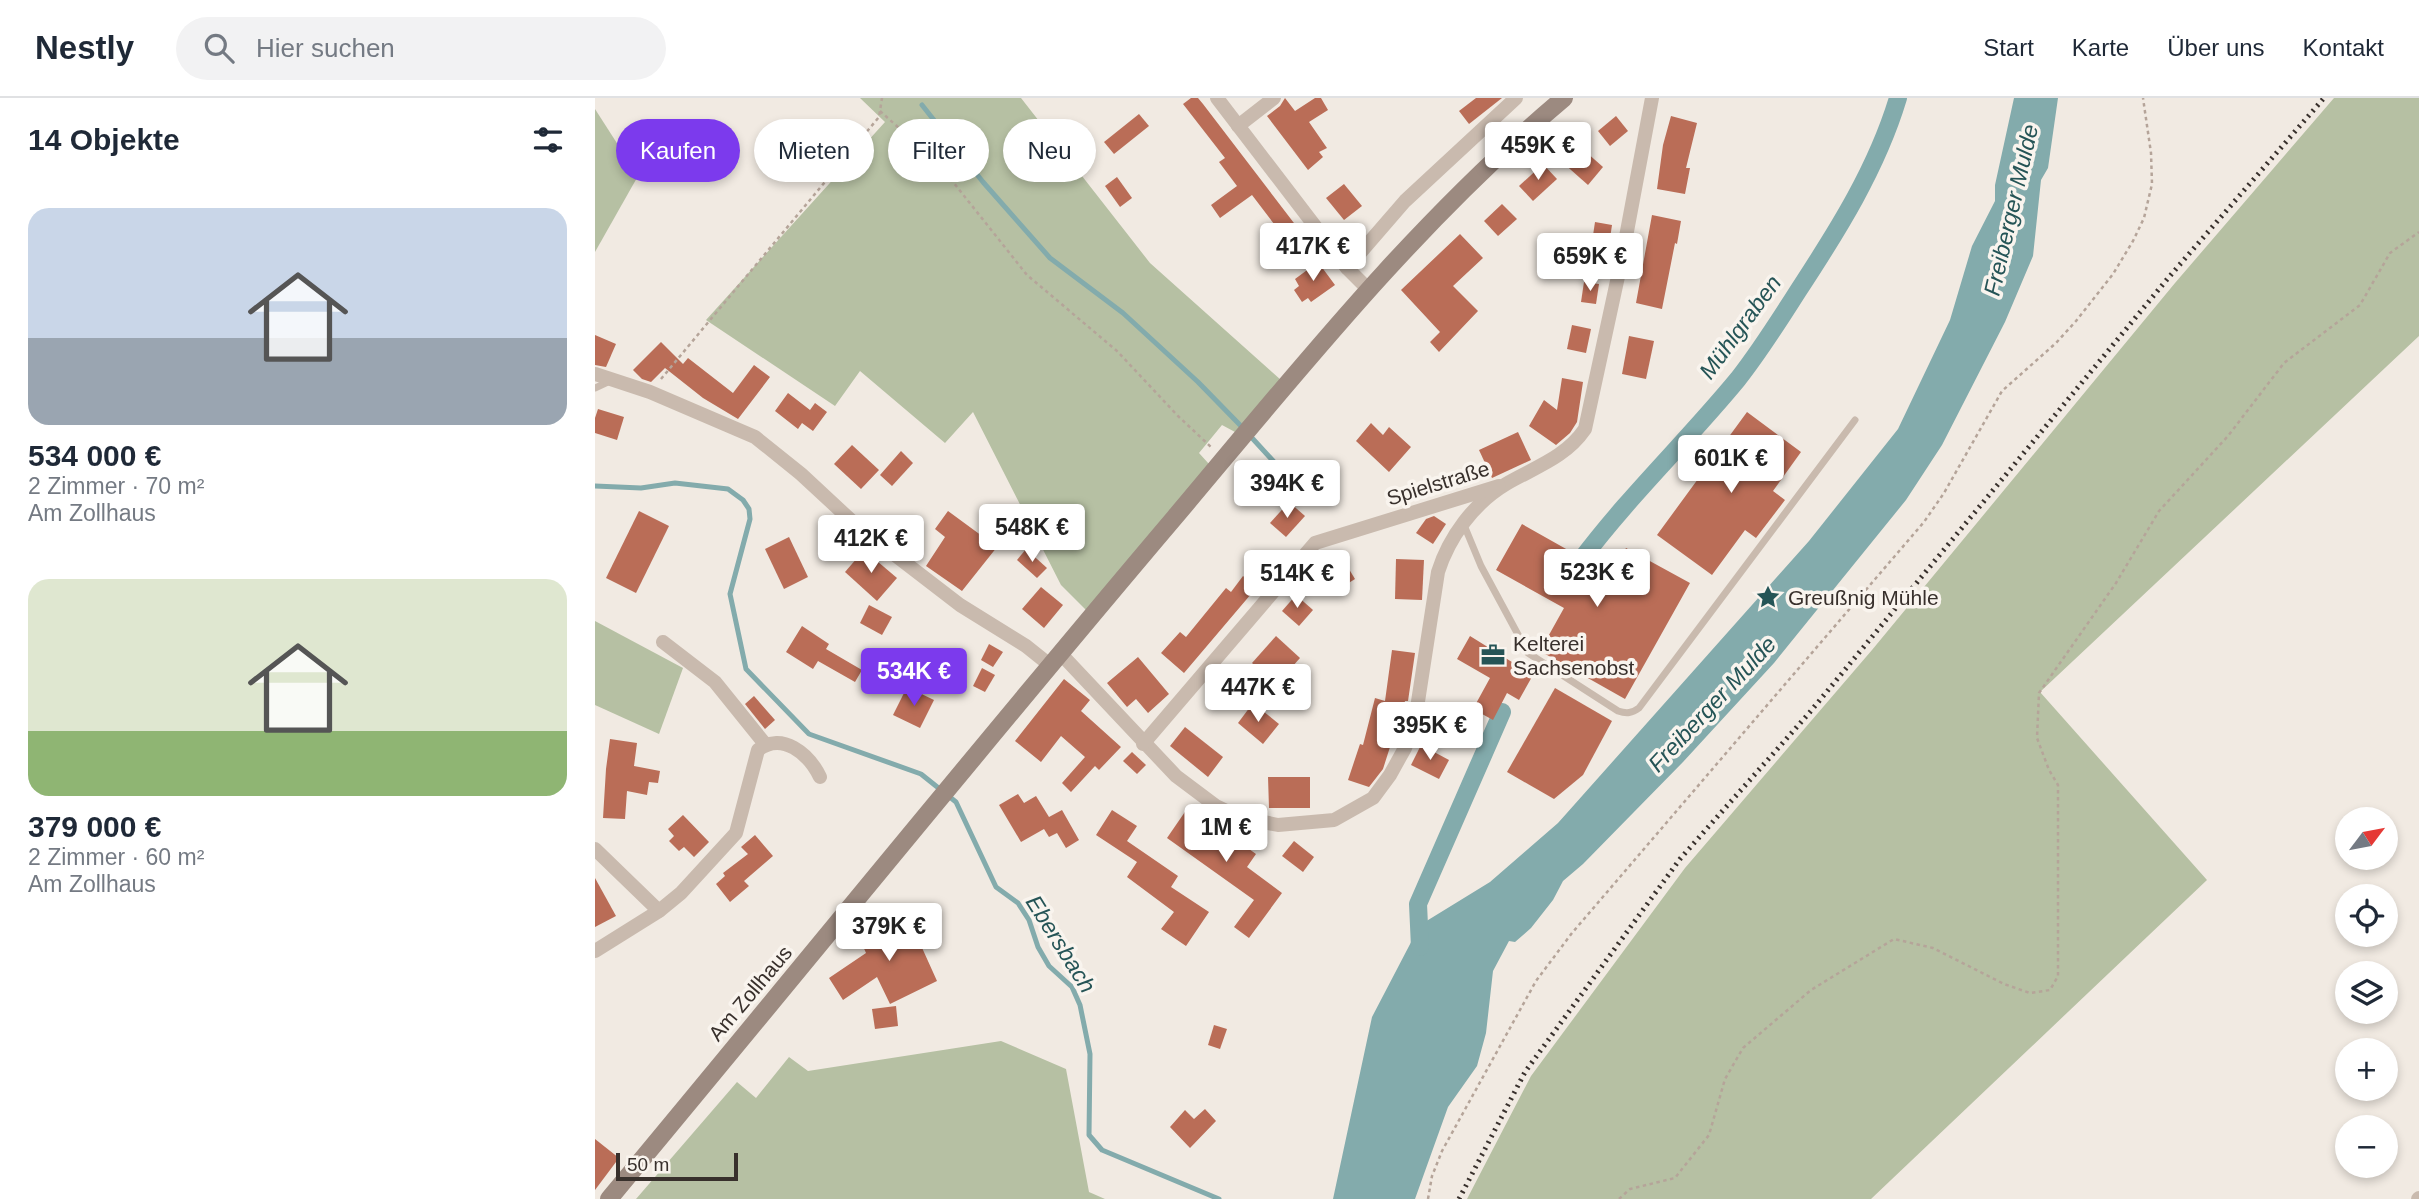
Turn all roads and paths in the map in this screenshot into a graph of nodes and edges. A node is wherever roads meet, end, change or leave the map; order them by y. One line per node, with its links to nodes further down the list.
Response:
1 (882, 98): 8 (path)
2 (1217, 98): 9 (street)
3 (1274, 98): 9 (street)
4 (1516, 98): 11 (street)
5 (1564, 98): 12 (main road, Am Zollhaus)
6 (1653, 98): 19 (street)
7 (2143, 98): 30 (path)
8 (880, 111): 16 (path); 18 (path)
9 (1238, 126): 11 (street)
10 (2419, 232): 31 (path)
11 (1347, 268): 12 (street)
12 (1368, 289): 18 (main road, Am Zollhaus)
13 (595, 374): 14 (street)
14 (613, 380): 15 (lane); 16 (street)
15 (595, 388)
16 (650, 392): 22 (street)
17 (1855, 420): 20 (lane)
18 (1224, 458): 22 (main road, Am Zollhaus)
19 (1505, 484): 20 (street); 24 (street, Spielstraße)
20 (1463, 524): 24 (street)
21 (663, 642): 23 (street)
22 (1056, 660): 24 (street); 29 (main road, Am Zollhaus)
23 (765, 744): 25 (street); 27 (street)
24 (1143, 744)
25 (820, 777)
26 (595, 849): 27 (street)
27 (659, 911): 28 (street)
28 (595, 951)
29 (609, 1199)
30 (1428, 1199)
31 (1619, 1199)

